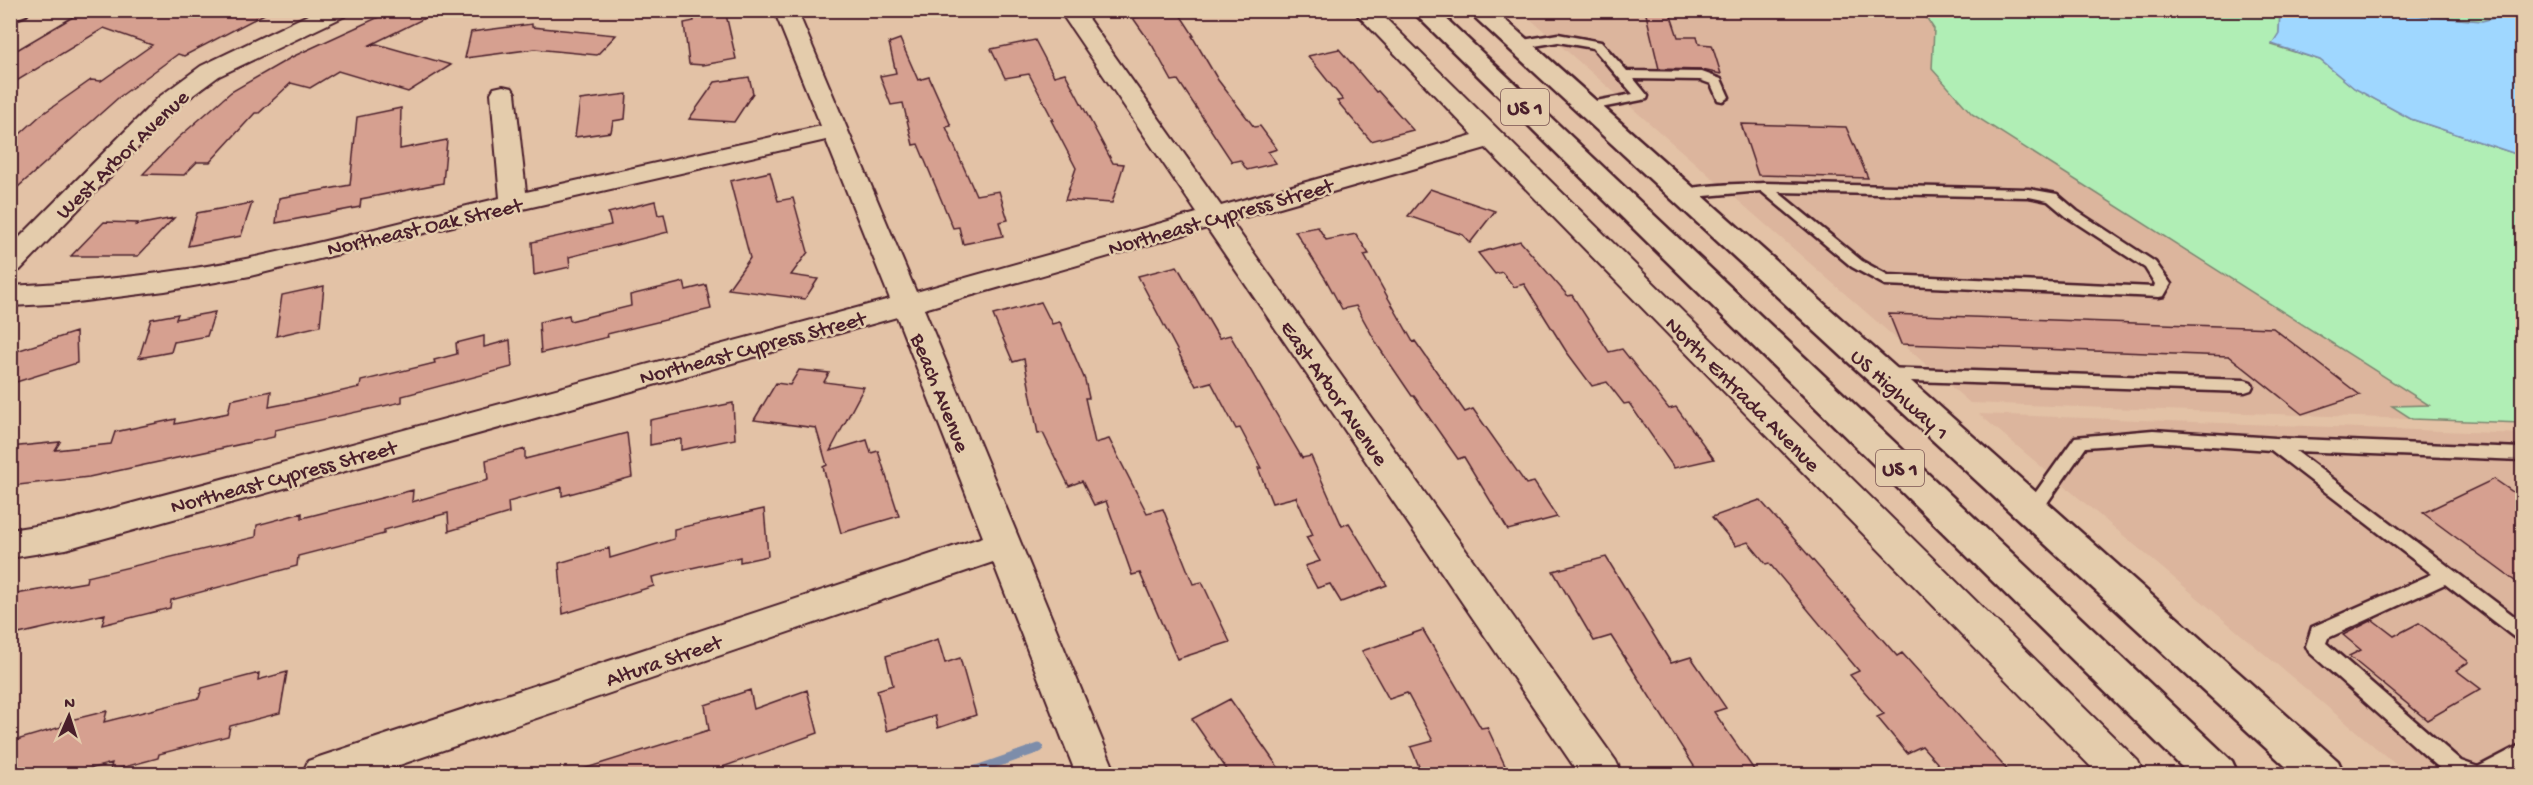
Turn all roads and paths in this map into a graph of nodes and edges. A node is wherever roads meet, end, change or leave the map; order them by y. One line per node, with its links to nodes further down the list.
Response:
1 (18, 10): 8 (main road)
2 (339, 10): 23 (street, West Arbor Avenue)
3 (784, 10): 14 (street, Beach Avenue)
4 (1070, 10): 20 (street, East Arbor Avenue)
5 (1364, 10): 15 (street, North Entrada Avenue)
6 (1423, 10): 16 (main road, US 1)
7 (1479, 10): 9 (main road, US Highway 1 / US 1)
8 (10, 14)
9 (1517, 45): 10 (lane); 13 (main road, US Highway 1 / US 1)
10 (1623, 75): 12 (lane); 13 (lane)
11 (503, 93): 19 (street)
12 (1723, 97)
13 (1585, 107): 18 (main road, US Highway 1 / US 1)
14 (834, 131): 19 (street, Northeast Oak Street); 25 (street, Beach Avenue)
15 (1491, 138): 20 (street, Northeast Cypress Street); 40 (street, North Entrada Avenue)
16 (1582, 162): 18 (main road); 21 (main road, US 1)
17 (1764, 187): 17 (lane); 18 (lane)
18 (1682, 194): 22 (main road, US Highway 1 / US 1)
19 (514, 203): 24 (street, Northeast Oak Street)
20 (1214, 216): 25 (street, Northeast Cypress Street); 39 (street, East Arbor Avenue)
21 (1640, 217): 22 (main road); 41 (main road, US 1)
22 (1757, 263): 26 (main road, US Highway 1 / US 1)
23 (10, 264)
24 (10, 296)
25 (907, 304): 31 (street, Northeast Cypress Street); 32 (street, Beach Avenue)
26 (1880, 374): 27 (lane); 30 (main road, US Highway 1 / US 1)
27 (2245, 386)
28 (2275, 444): 29 (lane); 30 (lane); 33 (lane)
29 (2523, 454)
30 (2032, 511): 42 (main road, US Highway 1 / US 1)
31 (10, 544)
32 (1004, 544): 37 (street, Altura Street); 38 (street, Beach Avenue)
33 (2447, 575): 34 (lane); 36 (lane)
34 (2523, 632)
35 (2523, 753): 43 (lane)
36 (2463, 772)
37 (322, 774)
38 (1096, 774)
39 (1602, 774)
40 (2124, 774)
41 (2217, 774)
42 (2323, 774)
43 (2485, 774)

